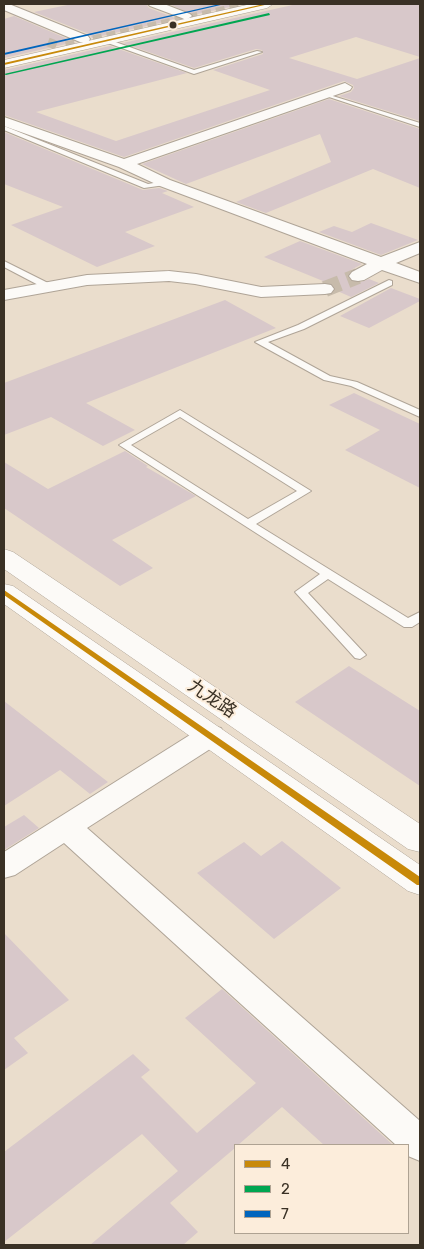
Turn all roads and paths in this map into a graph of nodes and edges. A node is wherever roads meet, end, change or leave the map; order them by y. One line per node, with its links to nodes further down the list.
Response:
1 (154, 4): 5 (street)
2 (239, 4): 5 (main road)
3 (267, 4): 7 (main road)
4 (4, 6): 6 (street)
5 (186, 16): 6 (main road)
6 (84, 39): 9 (main road)
7 (107, 40): 8 (lane); 10 (main road)
8 (259, 52)
9 (4, 57)
10 (4, 64)
11 (345, 87): 12 (street)
12 (326, 94): 14 (lane); 16 (street)
13 (4, 121): 16 (street)
14 (420, 125)
15 (4, 128): 17 (lane)
16 (124, 164): 17 (street)
17 (165, 183): 20 (street)
18 (240, 224): 22 (street)
19 (420, 247): 20 (street)
20 (382, 263): 22 (street); 23 (street)
21 (4, 264): 25 (lane)
22 (361, 274): 24 (street)
23 (420, 278)
24 (389, 283): 28 (street); 29 (lane)
25 (49, 287): 26 (street); 27 (street)
26 (326, 289)
27 (4, 295)
28 (420, 295)
29 (420, 414)
30 (248, 524): 30 (lane); 32 (lane)
31 (4, 557): 38 (main road, 九龙路)
32 (328, 574): 34 (lane); 35 (lane)
33 (4, 592): 36 (main road, 九龙路)
34 (420, 616)
35 (360, 655)
36 (211, 735): 37 (street); 40 (main road, 九龙路)
37 (67, 828): 39 (street); 41 (street)
38 (420, 840)
39 (4, 867)
40 (420, 882)
41 (420, 1144)

